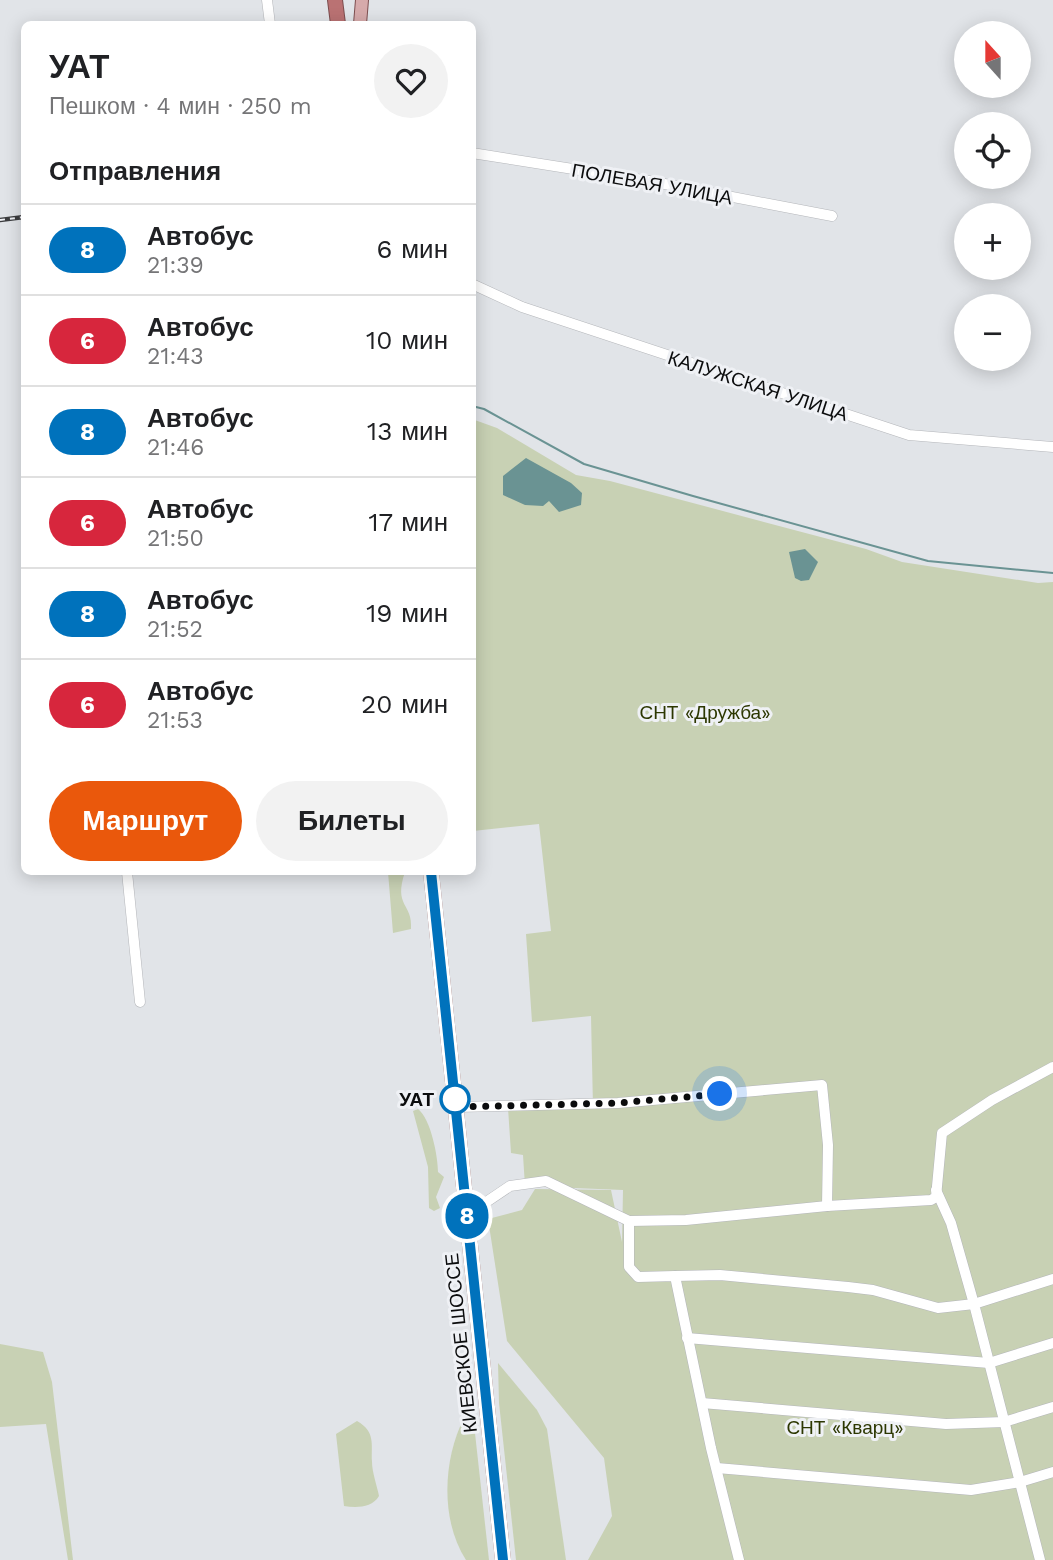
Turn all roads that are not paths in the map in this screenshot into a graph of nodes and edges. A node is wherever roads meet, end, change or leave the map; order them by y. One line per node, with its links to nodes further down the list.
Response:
1 (267, 0): 4 (street)
2 (335, 0): 5 (highway)
3 (362, 0): 6 (main road)
4 (270, 21)
5 (338, 21)
6 (360, 21)
7 (476, 154): 8 (street, ПОЛЕВАЯ УЛИЦА)
8 (832, 216)
9 (476, 286): 10 (street, КАЛУЖСКАЯ УЛИЦА)
10 (1053, 447)
11 (127, 875): 13 (street)
12 (431, 875): 15 (highway, КИЕВСКОЕ ШОССЕ)
13 (140, 1002)
14 (1053, 1067): 16 (street)
15 (456, 1107): 17 (street); 18 (highway, КИЕВСКОЕ ШОССЕ)
16 (936, 1190): 17 (street); 22 (street)
17 (827, 1206): 19 (street)
18 (467, 1215): 19 (street); 32 (highway, КИЕВСКОЕ ШОССЕ)
19 (629, 1221): 20 (street)
20 (675, 1276): 22 (street); 23 (street)
21 (1053, 1279): 22 (street)
22 (974, 1304): 25 (street)
23 (687, 1338): 25 (street); 26 (street)
24 (1053, 1343): 25 (street)
25 (989, 1363): 28 (street)
26 (702, 1403): 28 (street); 29 (street)
27 (1053, 1407): 28 (street)
28 (1004, 1422): 31 (street)
29 (717, 1468): 31 (street); 33 (street)
30 (1053, 1472): 31 (street)
31 (1020, 1482): 34 (street)
32 (503, 1560)
33 (740, 1560)
34 (1040, 1560)

